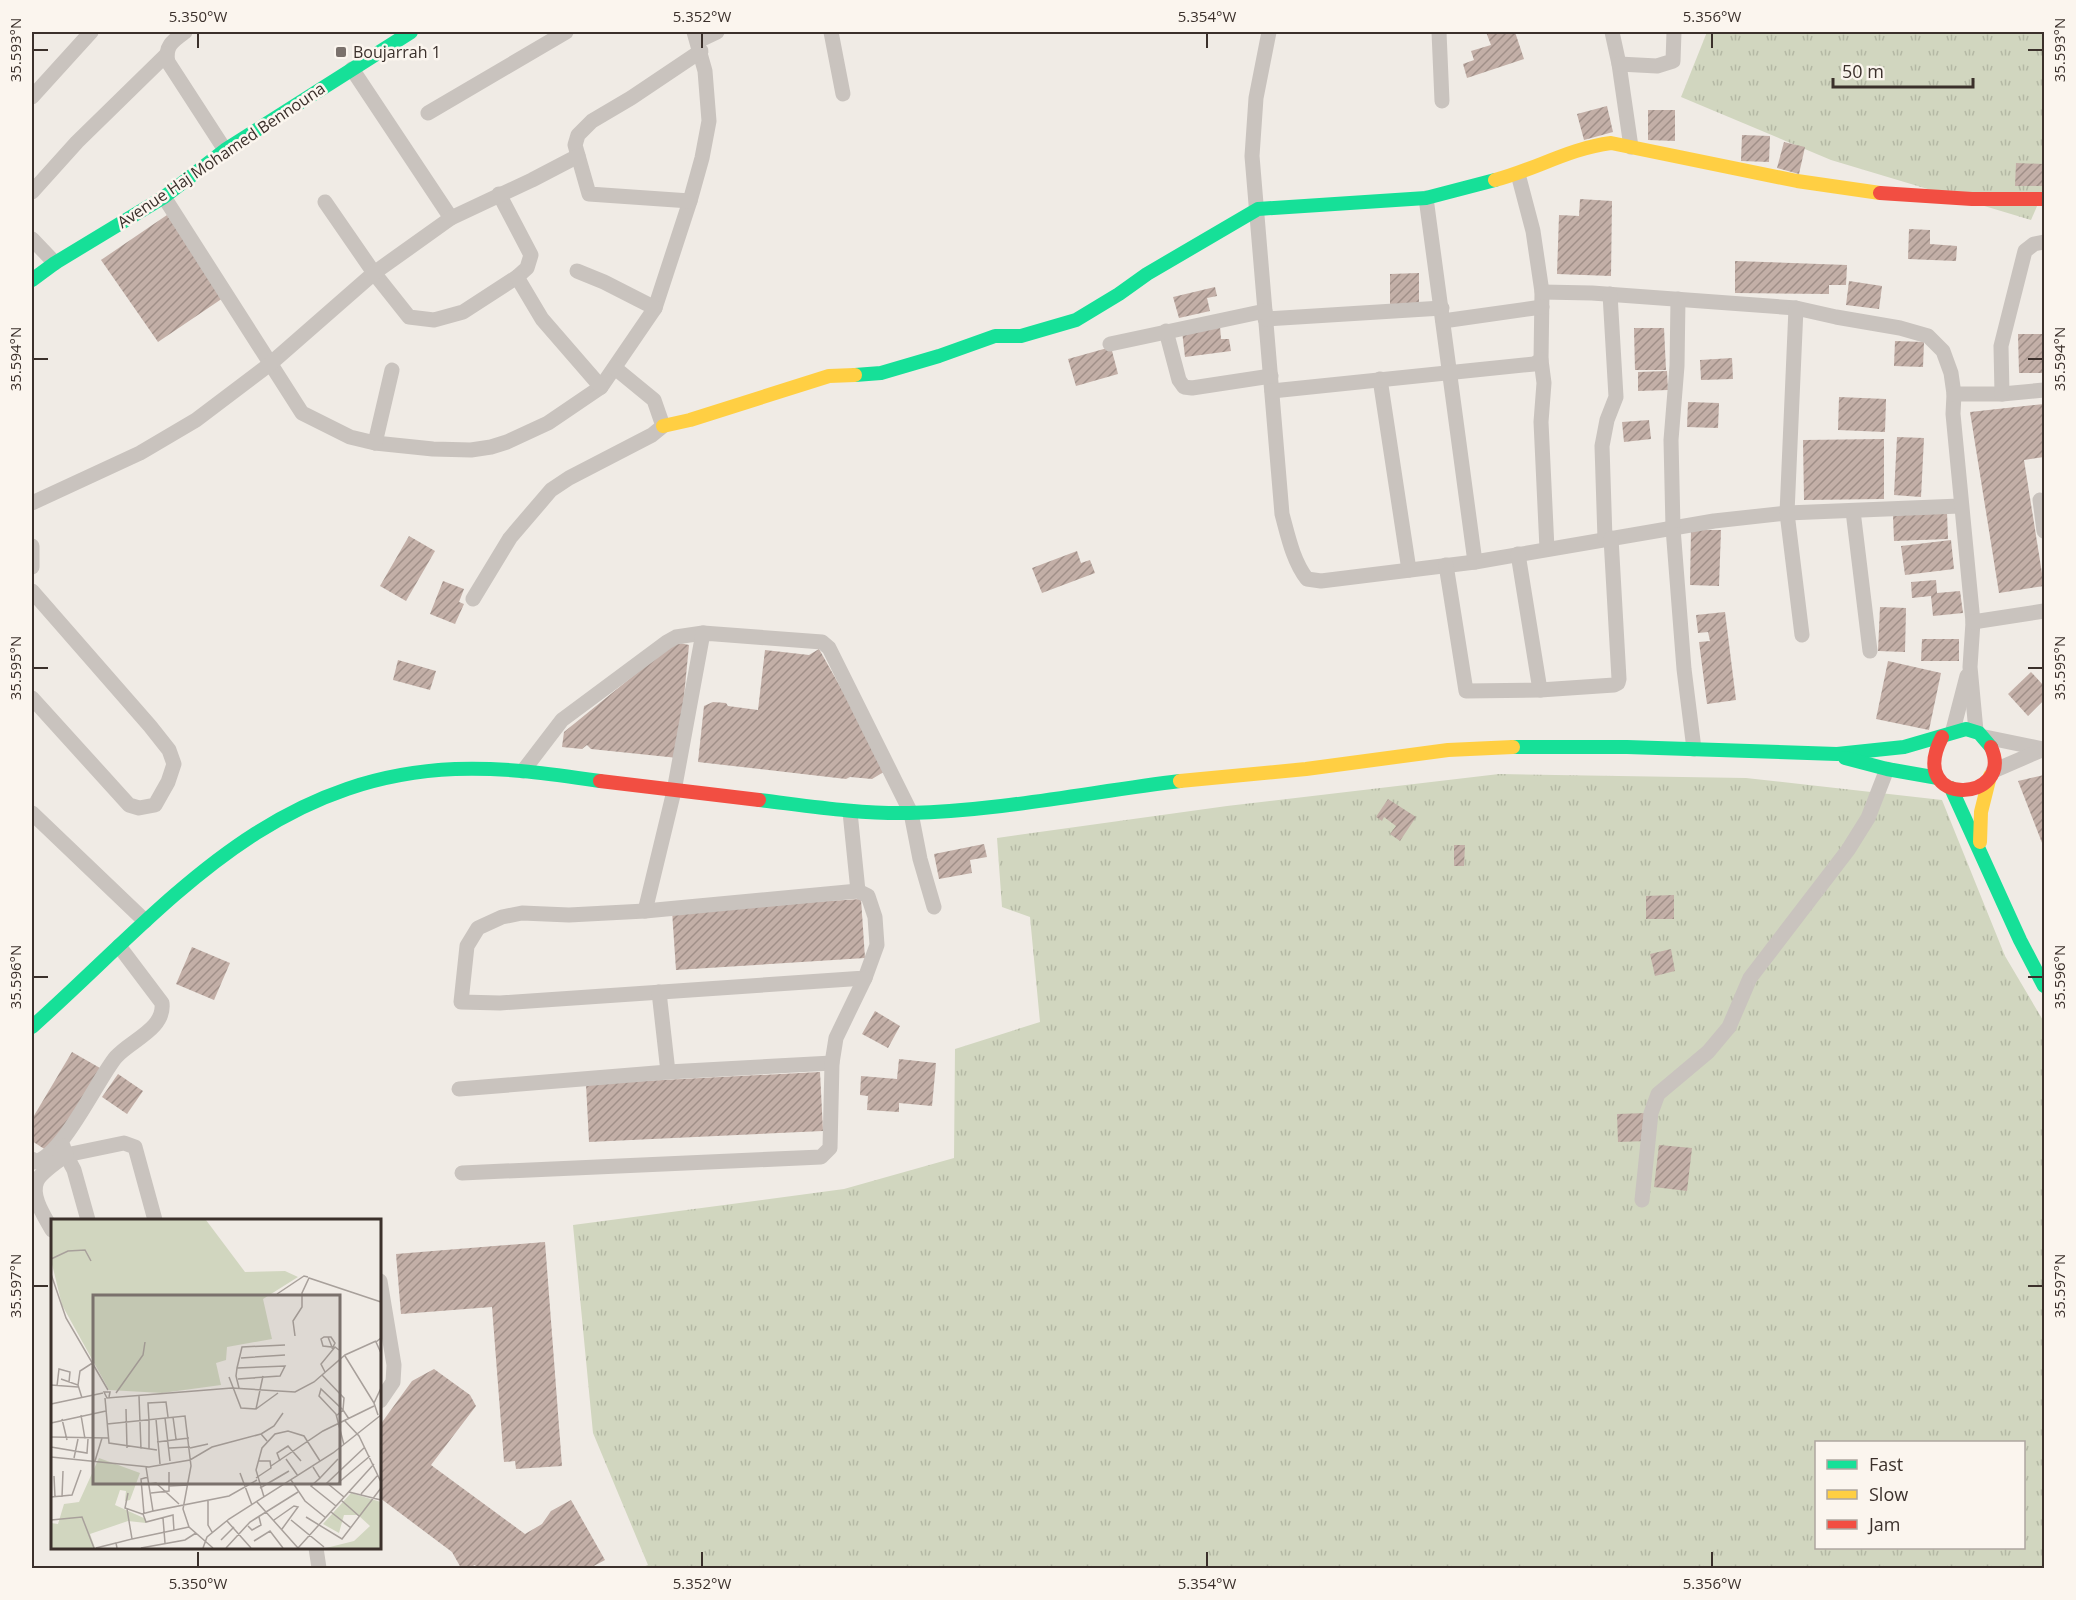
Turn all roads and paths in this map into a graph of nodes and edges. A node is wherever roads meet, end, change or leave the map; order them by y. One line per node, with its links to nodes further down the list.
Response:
1 (91, 32): 16 (street)
2 (185, 32): 12 (street)
3 (409, 32): 14 (street, Avenue Haj Mohamed Bennouna)
4 (566, 32): 18 (street)
5 (717, 32): 11 (street)
6 (831, 32): 15 (street)
7 (1269, 32): 30 (street)
8 (1439, 32): 17 (street)
9 (1612, 32): 13 (street)
10 (1674, 32): 13 (street)
11 (698, 41): 21 (street); 28 (street)
12 (167, 54): 20 (street); 23 (street)
13 (1620, 64): 19 (street)
14 (352, 69): 20 (street, Avenue Haj Mohamed Bennouna); 31 (street)
15 (843, 94)
16 (32, 97)
17 (1442, 101)
18 (429, 113)
19 (1631, 147): 22 (street); 27 (street)
20 (225, 150): 25 (street, Avenue Haj Mohamed Bennouna)
21 (578, 156): 24 (street); 28 (street)
22 (1518, 174): 26 (street); 40 (street)
23 (32, 192)
24 (499, 194): 31 (street); 37 (street)
25 (164, 197): 34 (street, Avenue Haj Mohamed Bennouna); 49 (street)
26 (1426, 198): 30 (street); 45 (street)
27 (2044, 199)
28 (690, 201): 42 (street)
29 (325, 202): 36 (street)
30 (1258, 209): 44 (street); 59 (street)
31 (451, 218): 36 (street)
32 (32, 238): 34 (street)
33 (2044, 242): 58 (street)
34 (55, 263): 38 (street, Avenue Haj Mohamed Bennouna)
35 (577, 271): 42 (street)
36 (374, 273): 37 (street); 49 (street)
37 (517, 277): 55 (street)
38 (32, 280)
39 (1610, 294): 40 (street); 41 (street); 68 (street)
40 (1542, 299): 45 (street); 48 (street)
41 (1678, 299): 43 (street); 66 (street)
42 (655, 308): 50 (street)
43 (1796, 308): 57 (street); 65 (street)
44 (1265, 315): 45 (street); 46 (street); 54 (street)
45 (1442, 315): 52 (street)
46 (1166, 331): 47 (street); 54 (street)
47 (1110, 344)
48 (1541, 360): 52 (street); 70 (street)
49 (270, 364): 60 (street); 62 (street)
50 (615, 368): 55 (street); 59 (street)
51 (392, 370): 60 (street)
52 (1450, 373): 53 (street); 72 (street)
53 (1380, 380): 54 (street); 75 (street)
54 (1271, 384): 75 (street)
55 (601, 387): 60 (street)
56 (2044, 390): 58 (street)
57 (1954, 394): 58 (street); 63 (street)
58 (2002, 394)
59 (663, 426): 77 (street)
60 (375, 443)
61 (2040, 500): 67 (street)
62 (32, 503)
63 (1960, 506): 64 (street); 79 (street)
64 (1853, 511): 65 (street); 82 (street)
65 (1787, 513): 66 (street); 81 (street)
66 (1673, 528): 68 (street); 89 (street)
67 (2044, 531)
68 (1608, 539): 70 (street); 84 (street)
69 (32, 546): 74 (street)
70 (1547, 549): 71 (street)
71 (1518, 554): 72 (street); 84 (street)
72 (1475, 562): 73 (street)
73 (1446, 565): 75 (street); 84 (street)
74 (32, 567)
75 (1409, 570)
76 (32, 591): 85 (street)
77 (473, 599)
78 (2044, 611): 79 (street)
79 (1973, 622): 83 (street)
80 (703, 633): 92 (street); 96 (street); 99 (street)
81 (1802, 635)
82 (1870, 651)
83 (1970, 667): 86 (street); 87 (street)
84 (1540, 690)
85 (32, 698)
86 (1948, 734): 87 (street); 90 (street); 94 (street)
87 (1981, 734): 88 (street); 93 (street)
88 (2044, 749): 93 (street)
89 (1694, 750): 90 (street); 99 (street)
90 (1830, 754): 91 (street)
91 (1887, 769): 94 (street); 116 (street)
92 (523, 771): 96 (street); 104 (street)
93 (1991, 774): 95 (street); 100 (street)
94 (1938, 778): 95 (street)
95 (1952, 788): 100 (street)
96 (674, 790): 97 (street); 103 (street)
97 (850, 812): 99 (street); 101 (street)
98 (32, 813): 104 (street)
99 (911, 813): 102 (street)
100 (1980, 849): 107 (street)
101 (858, 891): 103 (street); 106 (street)
102 (934, 907)
103 (645, 911): 108 (street)
104 (145, 921): 105 (street)
105 (119, 946): 109 (street); 113 (street)
106 (865, 978): 108 (street); 110 (street)
107 (2044, 986)
108 (659, 992): 111 (street)
109 (32, 1027)
110 (832, 1063): 111 (street); 115 (street)
111 (668, 1072): 112 (street)
112 (459, 1089)
113 (63, 1148): 114 (street); 117 (street); 118 (street); 119 (street)
114 (32, 1159)
115 (462, 1173)
116 (1642, 1200)
117 (87, 1219)
118 (154, 1219)
119 (51, 1228)
120 (381, 1287): 121 (street)
121 (381, 1400)
122 (316, 1549): 123 (street)
123 (319, 1569)

